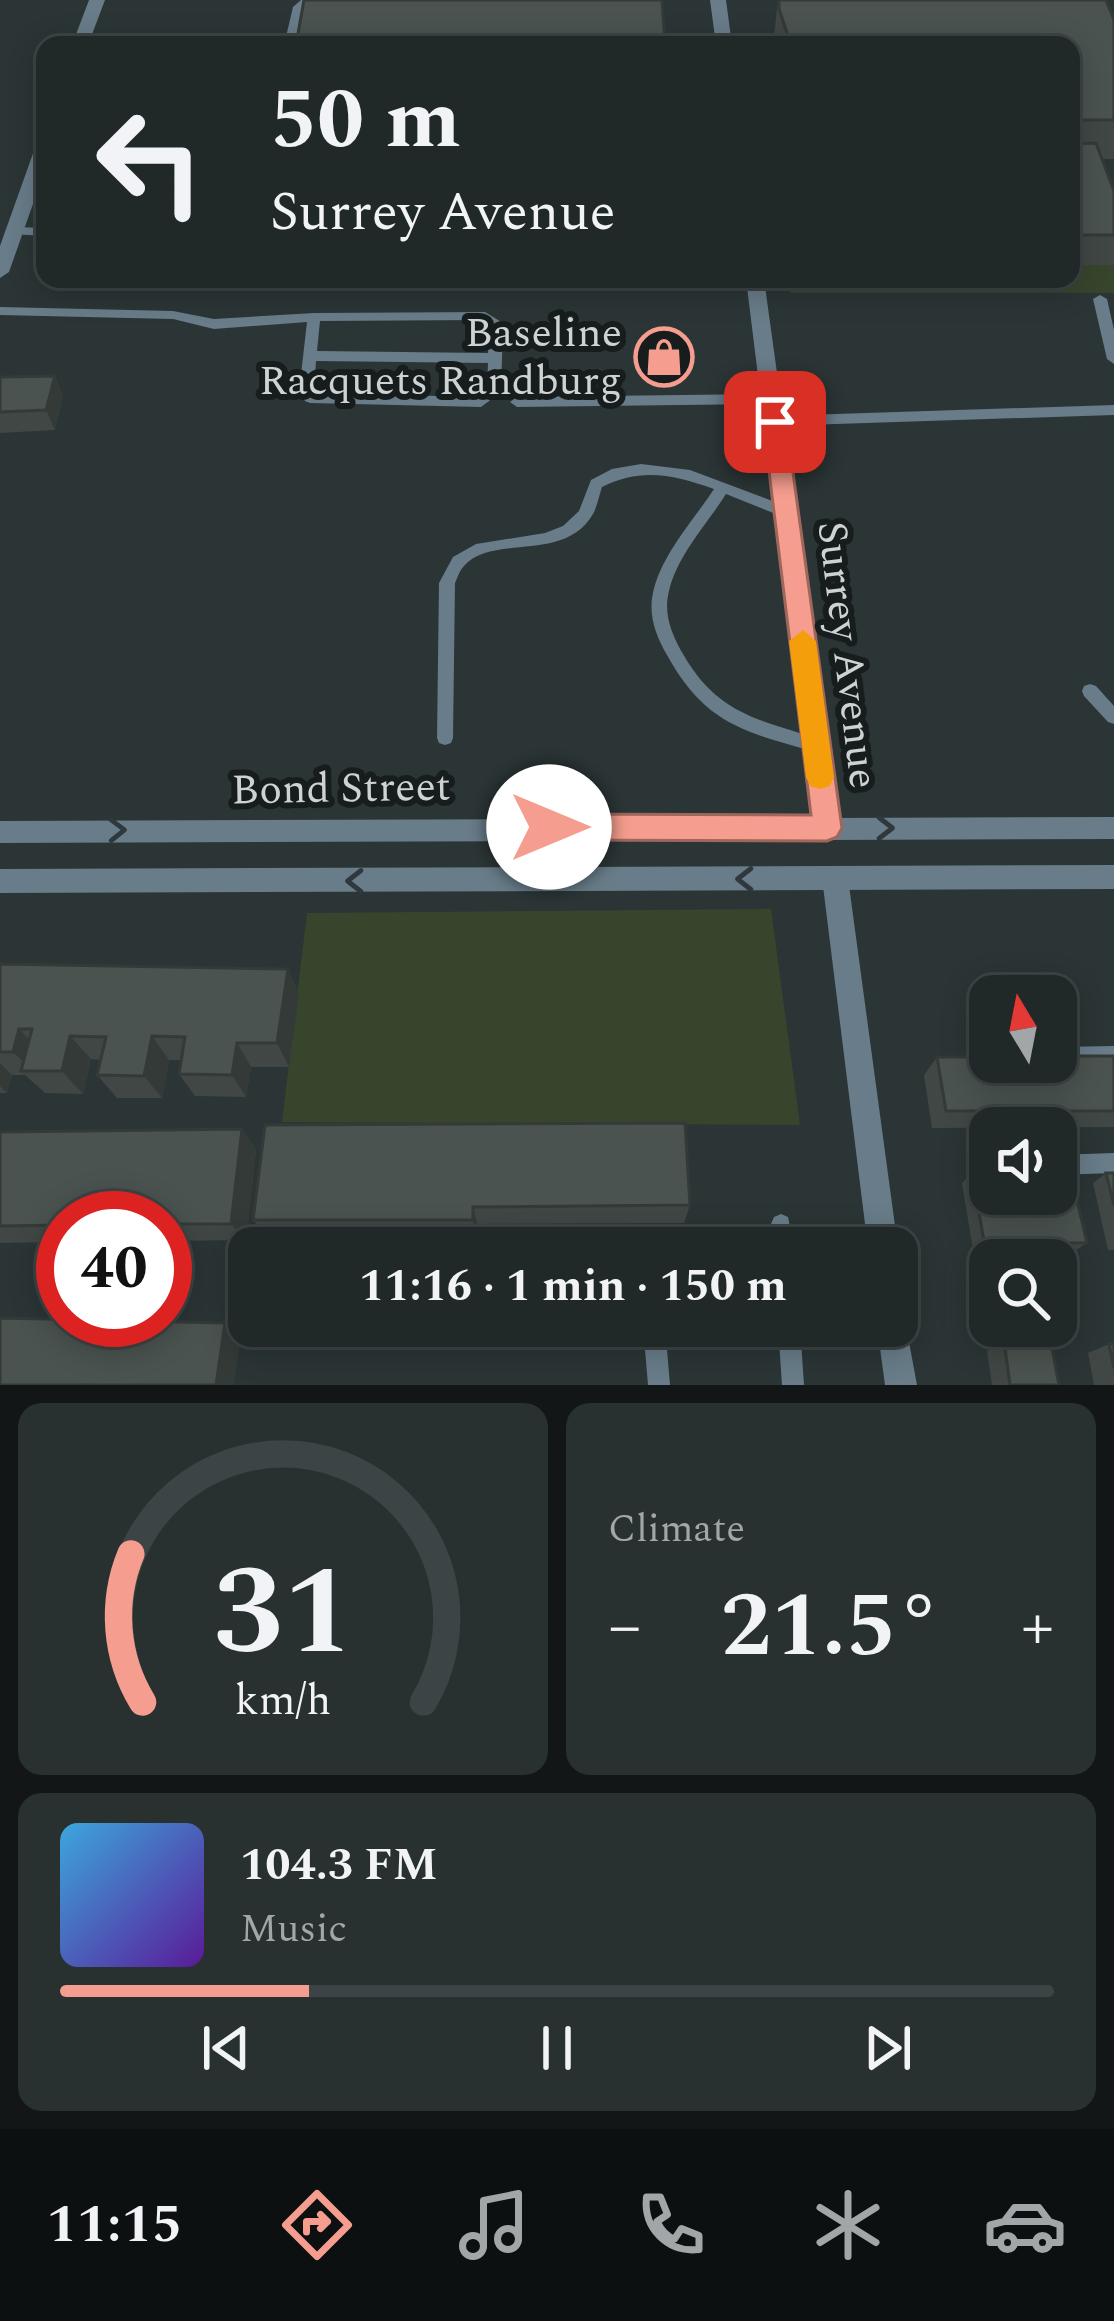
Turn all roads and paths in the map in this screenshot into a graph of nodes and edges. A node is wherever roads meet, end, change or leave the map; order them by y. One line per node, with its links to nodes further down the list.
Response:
1 (97, 0): 4 (street)
2 (308, 0): 5 (lane)
3 (718, 0): 6 (street)
4 (83, 36)
5 (292, 36)
6 (723, 36)
7 (36, 177): 8 (street)
8 (9, 238): 9 (street)
9 (0, 272)
10 (756, 288): 18 (street, Surrey Avenue)
11 (1100, 299): 16 (lane)
12 (0, 311): 13 (lane)
13 (314, 317): 14 (lane); 15 (lane)
14 (310, 356): 15 (lane); 15 (lane)
15 (495, 358)
16 (1114, 359)
17 (517, 402): 18 (lane)
18 (774, 410): 19 (lane); 21 (street, Surrey Avenue)
19 (1114, 410)
20 (722, 489): 21 (lane); 24 (lane); 25 (lane)
21 (786, 512): 25 (street, Surrey Avenue)
22 (1090, 692): 23 (lane)
23 (1114, 717)
24 (445, 738)
25 (816, 745): 26 (street, Surrey Avenue)
26 (827, 828): 27 (street, Bond Street, one-way to 27); 28 (street, Bond Street, one-way to 26)
27 (1114, 828)
28 (0, 832)
29 (835, 878): 30 (street); 31 (street, one-way to 31); 38 (street)
30 (1114, 878)
31 (0, 881)
32 (1114, 1056): 33 (lane)
33 (1077, 1057)
34 (1114, 1163): 35 (lane)
35 (1077, 1164)
36 (781, 1224): 37 (lane)
37 (781, 1227)
38 (880, 1227)
39 (656, 1347): 42 (lane)
40 (791, 1347): 43 (lane)
41 (896, 1347): 44 (street)
42 (659, 1385)
43 (794, 1385)
44 (901, 1385)

